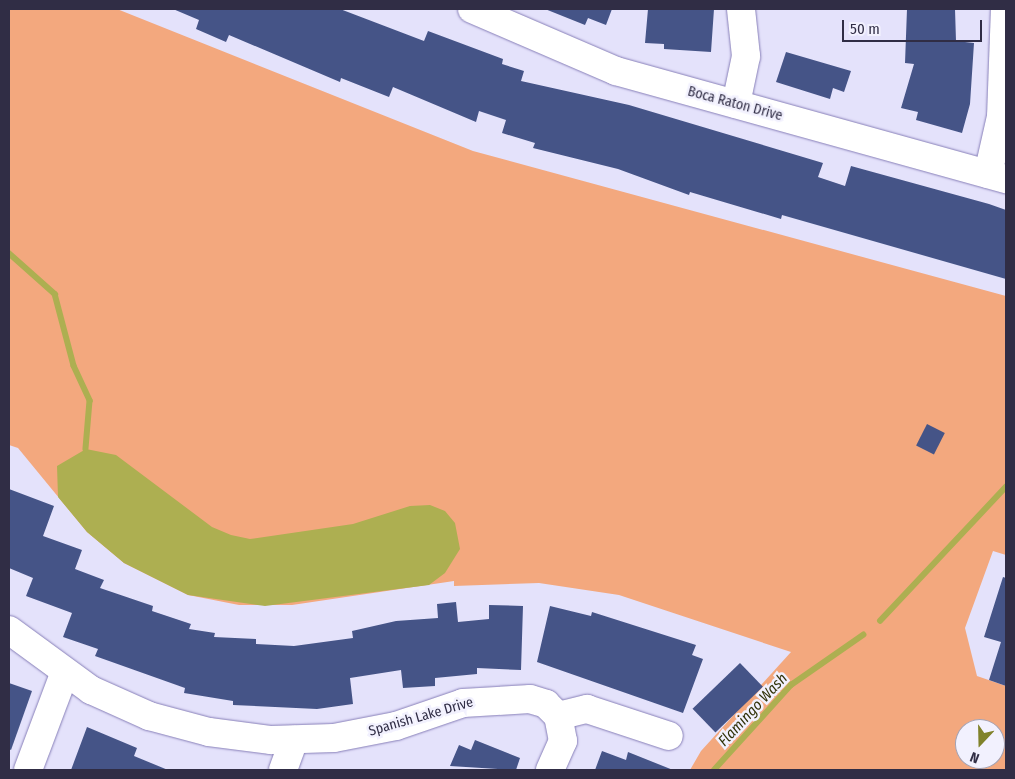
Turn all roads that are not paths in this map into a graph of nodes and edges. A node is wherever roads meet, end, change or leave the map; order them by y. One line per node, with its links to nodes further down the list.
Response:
1 (474, 9): 4 (street, Boca Raton Drive)
2 (741, 9): 4 (street)
3 (1005, 9): 5 (street)
4 (736, 104): 5 (street, Boca Raton Drive)
5 (997, 176)
6 (9, 630): 7 (street, Spanish Lake Drive)
7 (64, 674): 10 (street, Spanish Lake Drive); 11 (street)
8 (558, 716): 9 (street); 10 (street, Spanish Lake Drive); 13 (street)
9 (669, 736)
10 (294, 740): 12 (street)
11 (28, 770)
12 (283, 770)
13 (550, 770)

